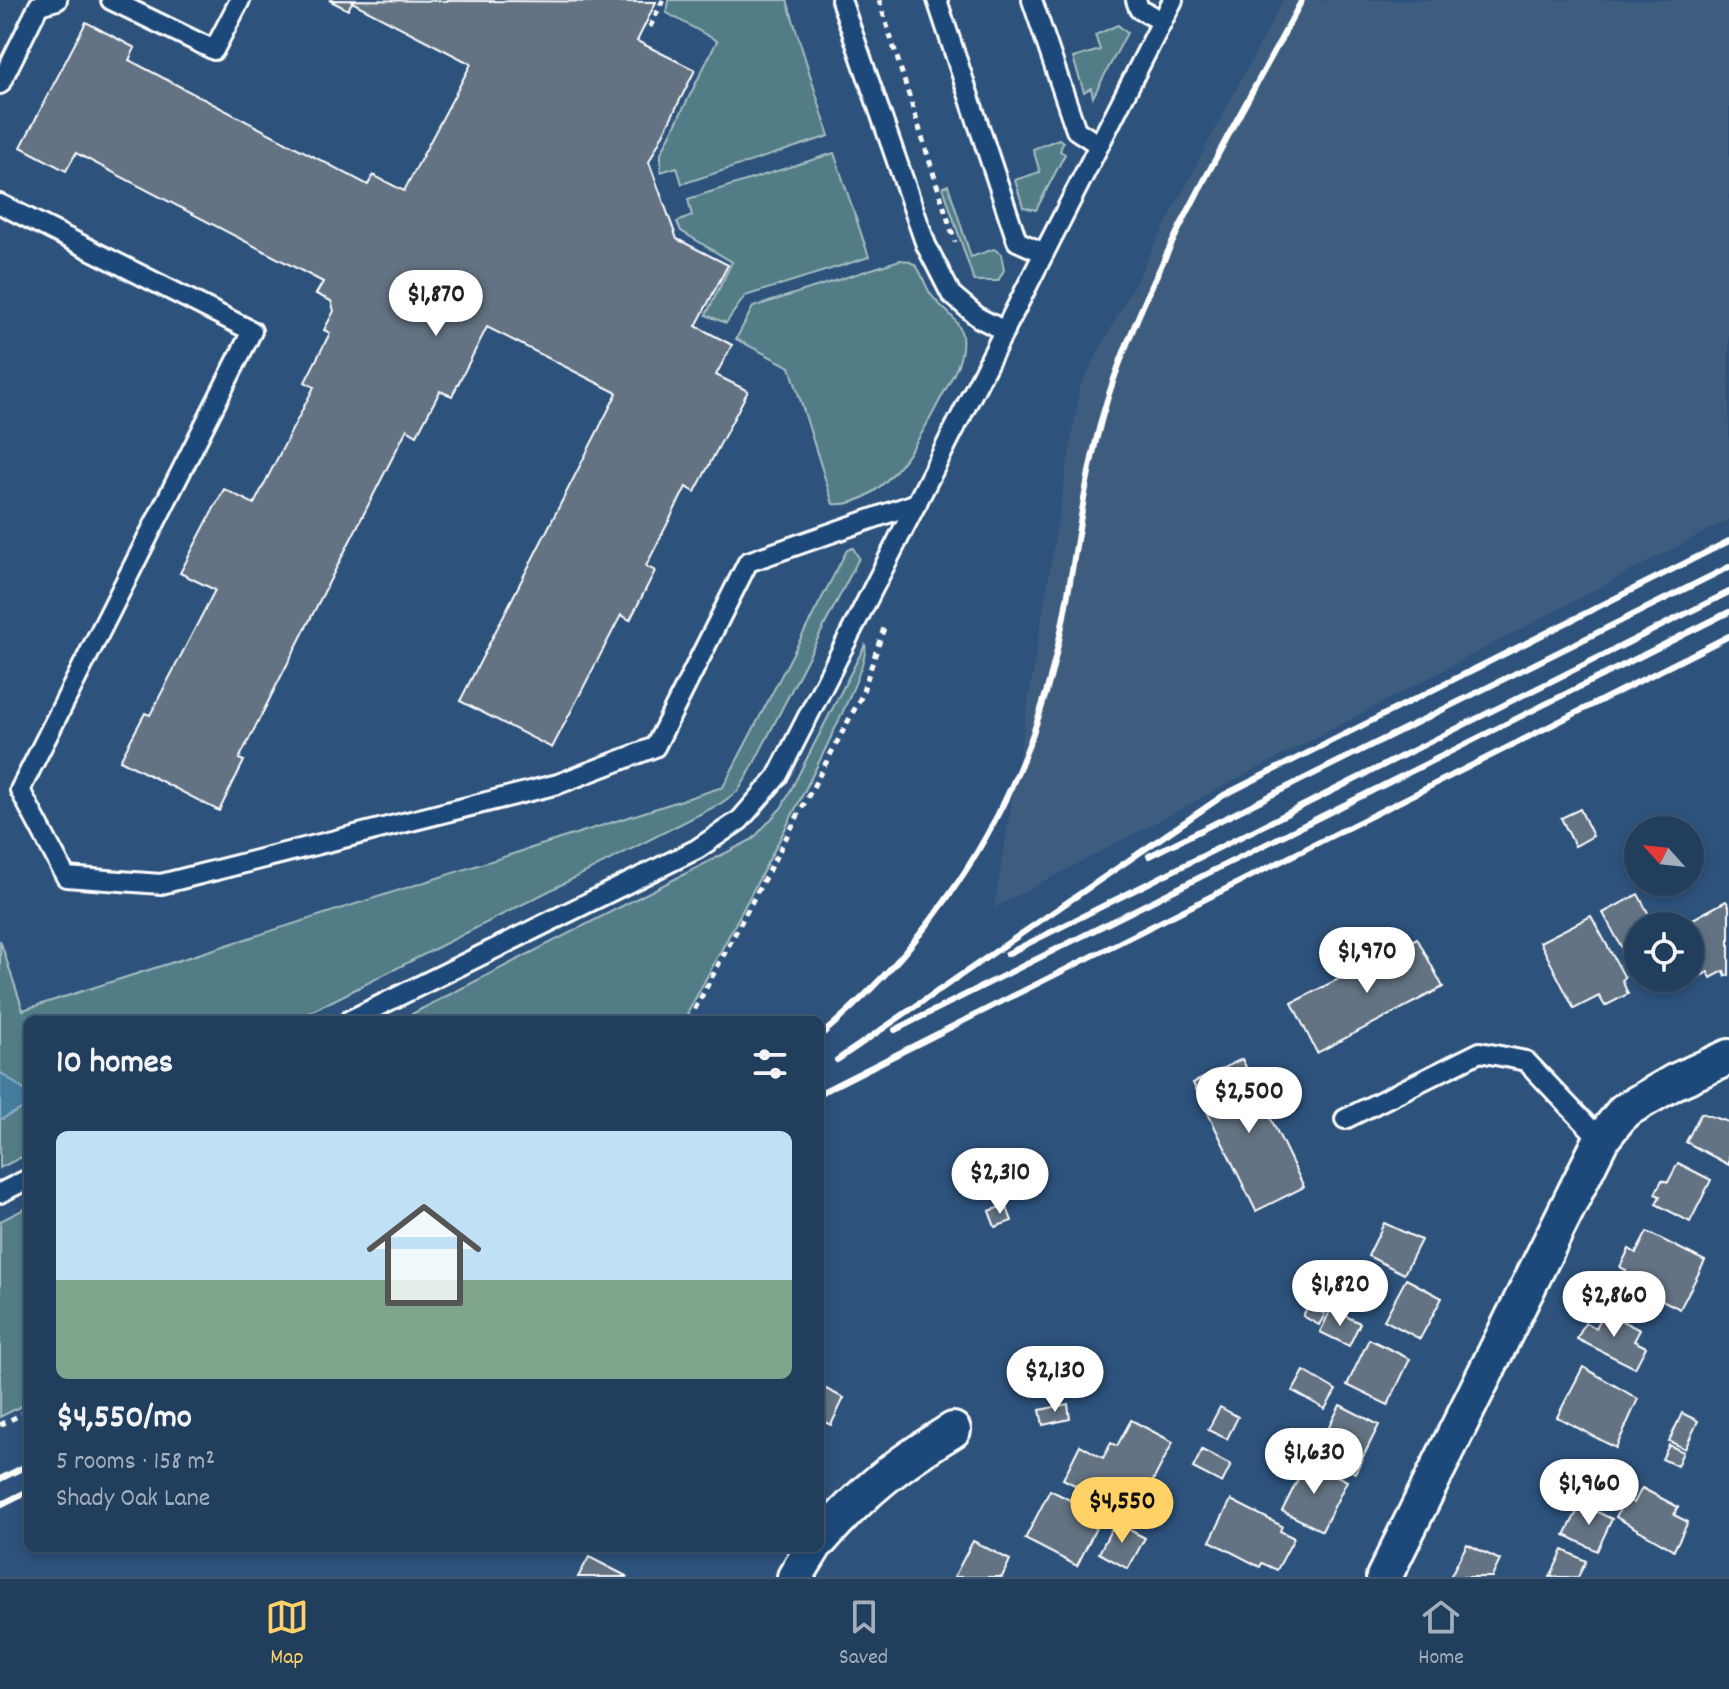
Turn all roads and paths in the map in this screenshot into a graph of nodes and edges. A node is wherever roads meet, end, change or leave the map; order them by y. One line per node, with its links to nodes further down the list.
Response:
1 (57, 0): 13 (lane)
2 (111, 0): 3 (lane)
3 (240, 0)
4 (663, 0): 12 (path)
5 (841, 0): 18 (lane)
6 (879, 0): 16 (path)
7 (937, 0): 17 (lane)
8 (1032, 0): 14 (lane)
9 (1136, 0): 11 (lane)
10 (1173, 0): 11 (lane)
11 (1162, 21): 14 (lane)
12 (650, 27)
13 (0, 84)
14 (1099, 145): 17 (lane)
15 (0, 204): 19 (lane)
16 (958, 252)
17 (1044, 253): 18 (lane)
18 (1005, 331): 19 (lane)
19 (917, 503): 21 (lane)
20 (885, 625): 22 (path)
21 (358, 1016)
22 (691, 1016)
23 (1729, 1057): 25 (street)
24 (1345, 1119): 25 (lane)
25 (1601, 1140): 34 (street)
26 (24, 1181): 27 (lane)
27 (0, 1193)
28 (24, 1413): 29 (path)
29 (0, 1425)
30 (953, 1430): 31 (street)
31 (824, 1535)
32 (811, 1552): 33 (street)
33 (795, 1577)
34 (1384, 1577)

